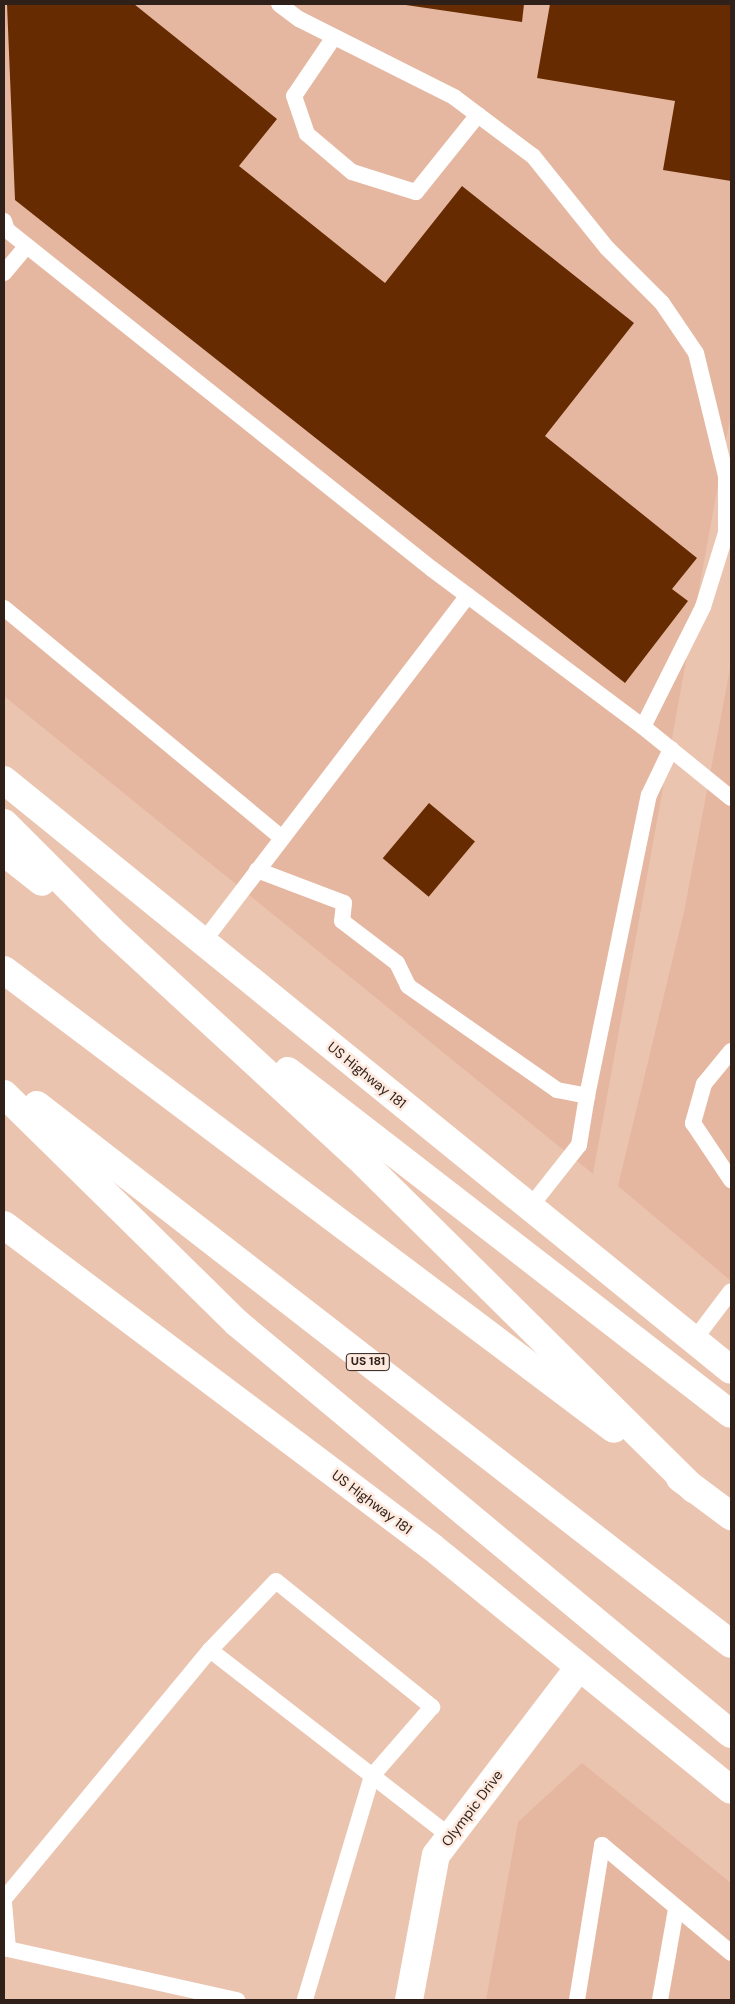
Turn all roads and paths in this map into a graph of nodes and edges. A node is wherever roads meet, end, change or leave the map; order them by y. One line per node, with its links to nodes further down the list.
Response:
1 (279, 4): 2 (lane)
2 (334, 37): 3 (lane); 3 (lane)
3 (478, 115): 9 (lane)
4 (4, 221): 5 (lane)
5 (27, 246): 6 (lane); 7 (lane)
6 (4, 273)
7 (468, 596): 9 (lane); 14 (lane)
8 (4, 608): 14 (lane)
9 (643, 727): 10 (lane)
10 (671, 749): 12 (lane); 22 (lane)
11 (4, 780): 17 (main road, US Highway 181)
12 (731, 798)
13 (4, 823): 30 (main road)
14 (281, 837): 16 (lane)
15 (4, 852): 29 (main road)
16 (256, 870): 17 (lane); 22 (lane)
17 (203, 942): 24 (main road, US Highway 181)
18 (4, 970): 30 (main road)
19 (731, 1051): 23 (lane)
20 (4, 1080): 32 (main road, US 181)
21 (4, 1094): 35 (main road)
22 (587, 1096): 24 (lane)
23 (731, 1180)
24 (530, 1207): 27 (main road, US Highway 181)
25 (4, 1225): 34 (main road, US Highway 181)
26 (731, 1291): 27 (lane)
27 (694, 1340): 28 (main road, US Highway 181)
28 (731, 1370)
29 (731, 1414)
30 (694, 1489): 31 (main road)
31 (731, 1516)
32 (731, 1644)
33 (210, 1650): 36 (lane); 36 (lane); 39 (lane)
34 (579, 1667): 37 (main road, US Highway 181); 38 (main road, Olympic Drive)
35 (731, 1734)
36 (372, 1776): 38 (lane); 44 (lane)
37 (731, 1790)
38 (450, 1836): 45 (main road, Olympic Drive)
39 (4, 1898)
40 (4, 1903): 43 (lane)
41 (676, 1909): 42 (lane); 46 (lane); 47 (lane)
42 (731, 1953)
43 (237, 2000)
44 (305, 2000)
45 (409, 2000)
46 (577, 2000)
47 (660, 2000)

